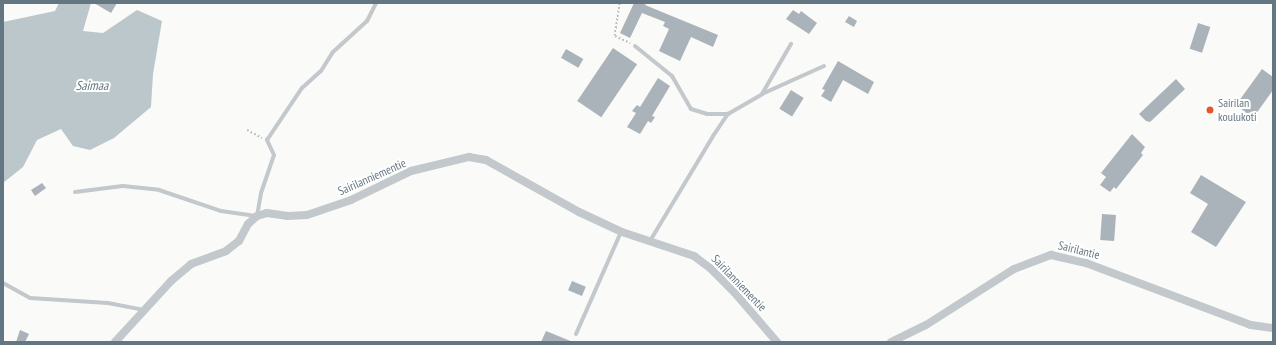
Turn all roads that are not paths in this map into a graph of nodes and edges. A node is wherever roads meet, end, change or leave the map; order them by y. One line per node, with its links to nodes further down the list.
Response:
1 (376, 3): 8 (lane)
2 (791, 44): 5 (lane)
3 (635, 46): 6 (lane)
4 (824, 66): 5 (lane)
5 (762, 94): 6 (lane)
6 (728, 114): 10 (lane)
7 (75, 192): 8 (lane)
8 (257, 216): 9 (street, Sairilanniementie); 12 (street)
9 (622, 232): 10 (street, Sairilanniementie); 14 (lane)
10 (650, 241): 16 (street, Sairilanniementie)
11 (3, 283): 12 (lane)
12 (143, 310): 15 (street)
13 (1273, 328): 17 (street, Sairilantie)
14 (576, 334)
15 (115, 342)
16 (777, 342)
17 (891, 342)

